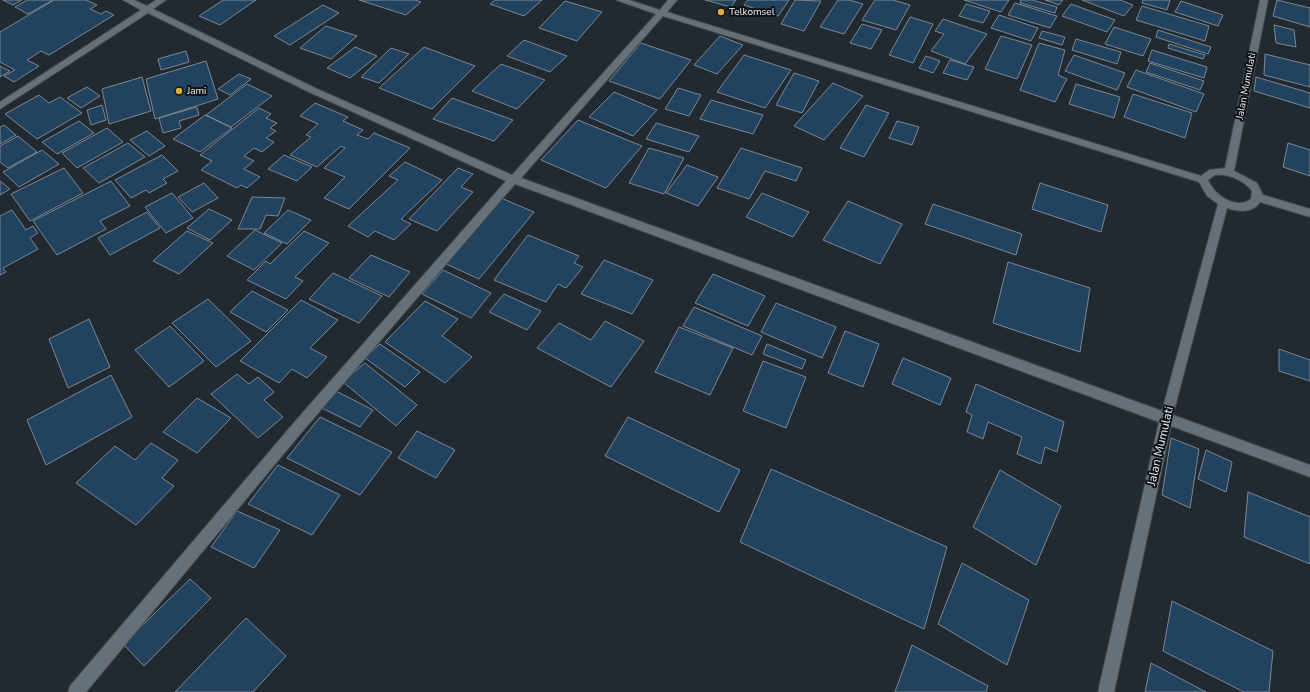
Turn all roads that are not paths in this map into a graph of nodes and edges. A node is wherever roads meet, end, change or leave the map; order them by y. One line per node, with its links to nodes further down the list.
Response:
1 (127, 0): 6 (street)
2 (162, 0): 6 (street)
3 (620, 0): 7 (street)
4 (673, 0): 7 (street)
5 (1264, 0): 9 (street, Jalan Mumulati)
6 (147, 10): 8 (street); 10 (street)
7 (661, 13): 10 (street); 11 (street)
8 (0, 106)
9 (1229, 172): 11 (street); 12 (street)
10 (512, 179): 15 (street); 17 (street)
11 (1204, 180): 13 (street)
12 (1258, 197): 13 (street); 14 (street)
13 (1223, 203): 15 (street, Jalan Mumulati)
14 (1310, 213)
15 (1166, 418): 16 (street); 18 (street, Jalan Mumulati)
16 (1310, 471)
17 (76, 692)
18 (1106, 692)

